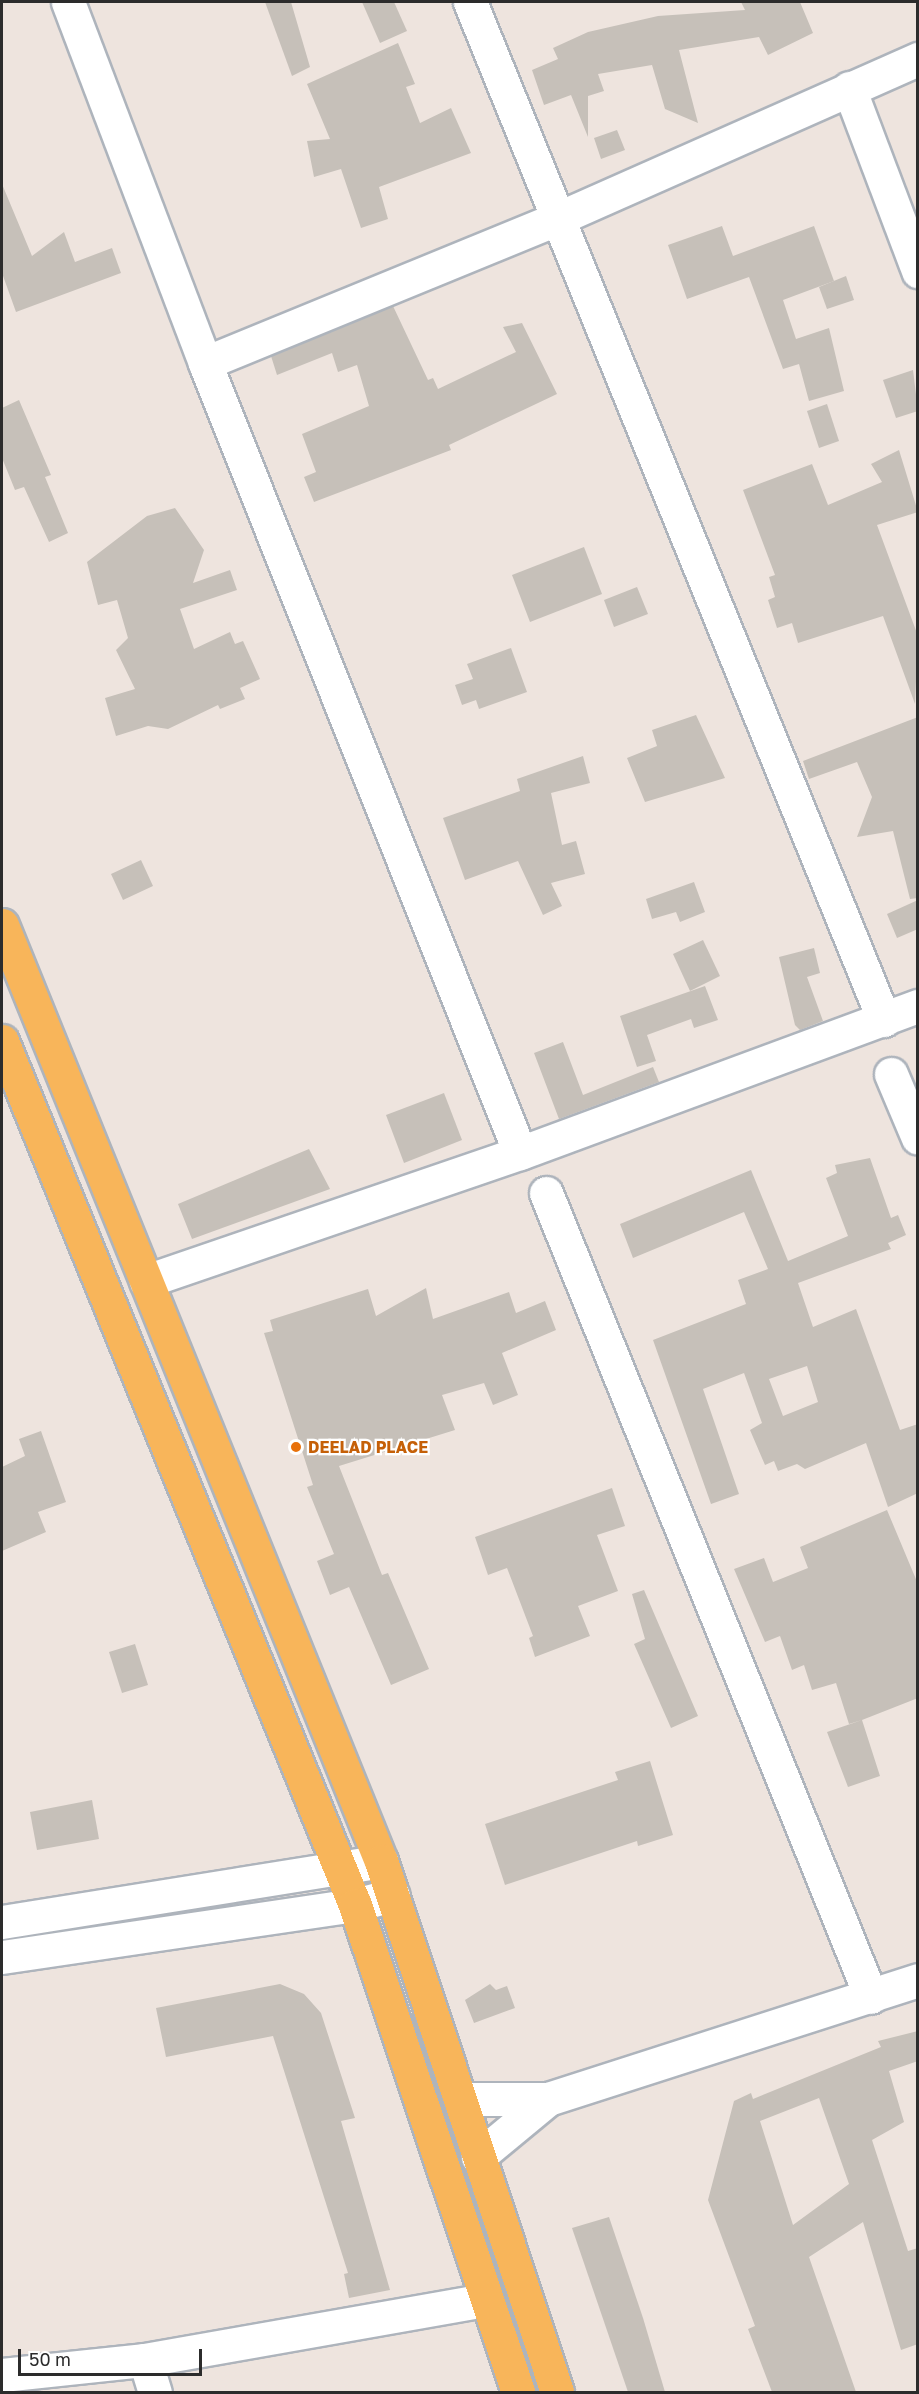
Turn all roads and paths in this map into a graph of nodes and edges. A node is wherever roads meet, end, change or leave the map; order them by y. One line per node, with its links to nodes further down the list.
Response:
1 (68, 2): 7 (street)
2 (470, 2): 5 (street)
3 (918, 59): 4 (street)
4 (849, 88): 5 (street); 6 (street)
5 (559, 218): 7 (street); 10 (street)
6 (918, 271)
7 (205, 363): 14 (street)
8 (2, 926): 16 (main road)
9 (918, 1006): 10 (street)
10 (884, 1020): 14 (street)
11 (2, 1041): 18 (main road)
12 (891, 1074): 13 (street)
13 (918, 1138)
14 (520, 1153): 16 (street)
15 (546, 1193): 24 (street)
16 (146, 1281): 17 (main road)
17 (381, 1861): 18 (street); 19 (main road)
18 (342, 1871): 20 (main road); 21 (street)
19 (393, 1895): 20 (street); 25 (main road)
20 (355, 1905): 22 (street); 28 (main road)
21 (2, 1922)
22 (2, 1957)
23 (918, 1980): 24 (street)
24 (871, 1997): 26 (street)
25 (461, 2098): 26 (street); 27 (main road)
26 (548, 2099): 27 (street)
27 (478, 2157): 33 (main road)
28 (486, 2300): 29 (street); 32 (main road)
29 (145, 2360): 30 (street); 31 (street)
30 (2, 2376)
31 (155, 2392)
32 (518, 2392)
33 (557, 2392)

